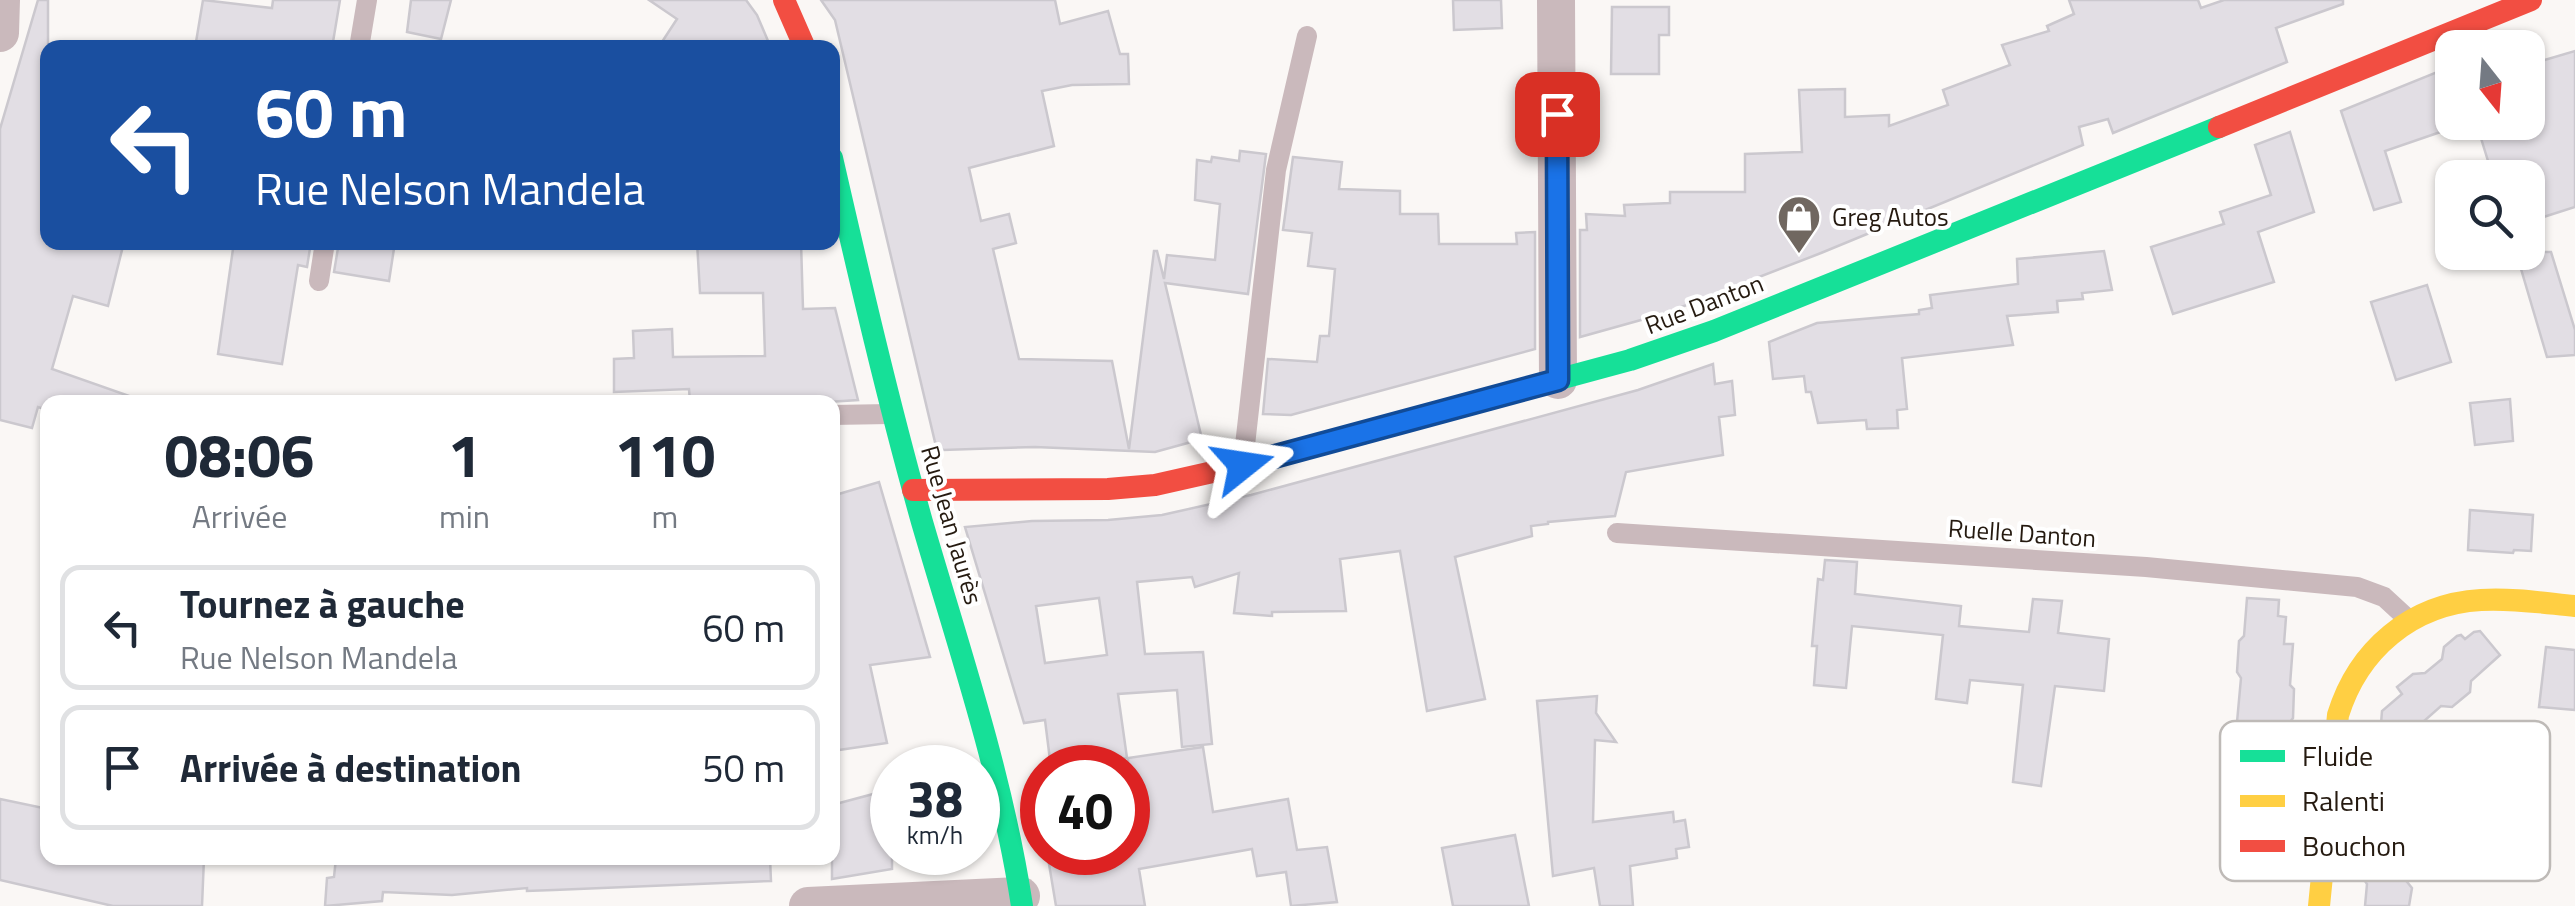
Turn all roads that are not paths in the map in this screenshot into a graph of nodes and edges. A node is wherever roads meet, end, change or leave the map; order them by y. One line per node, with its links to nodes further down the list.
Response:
1 (1, 0): 6 (street)
2 (367, 0): 8 (lane)
3 (784, 0): 9 (street)
4 (1556, 0): 13 (street)
5 (2532, 0): 13 (street, Rue Danton)
6 (0, 34)
7 (1307, 36): 16 (lane)
8 (360, 40)
9 (802, 40)
10 (840, 192): 14 (street, Rue Jean Jaurès)
11 (324, 250): 12 (lane)
12 (319, 282)
13 (1558, 380): 16 (street, Rue Danton)
14 (892, 414): 15 (lane); 17 (street, Rue Jean Jaurès)
15 (840, 415)
16 (1243, 465): 17 (street, Rue Danton)
17 (914, 490): 23 (street, Rue Jean Jaurès)
18 (1618, 533): 20 (lane, Ruelle Danton)
19 (2575, 606): 20 (street)
20 (2411, 621): 21 (street)
21 (2337, 721)
22 (2321, 881): 25 (street)
23 (1022, 901): 24 (street)
24 (808, 906)
25 (2319, 906)

